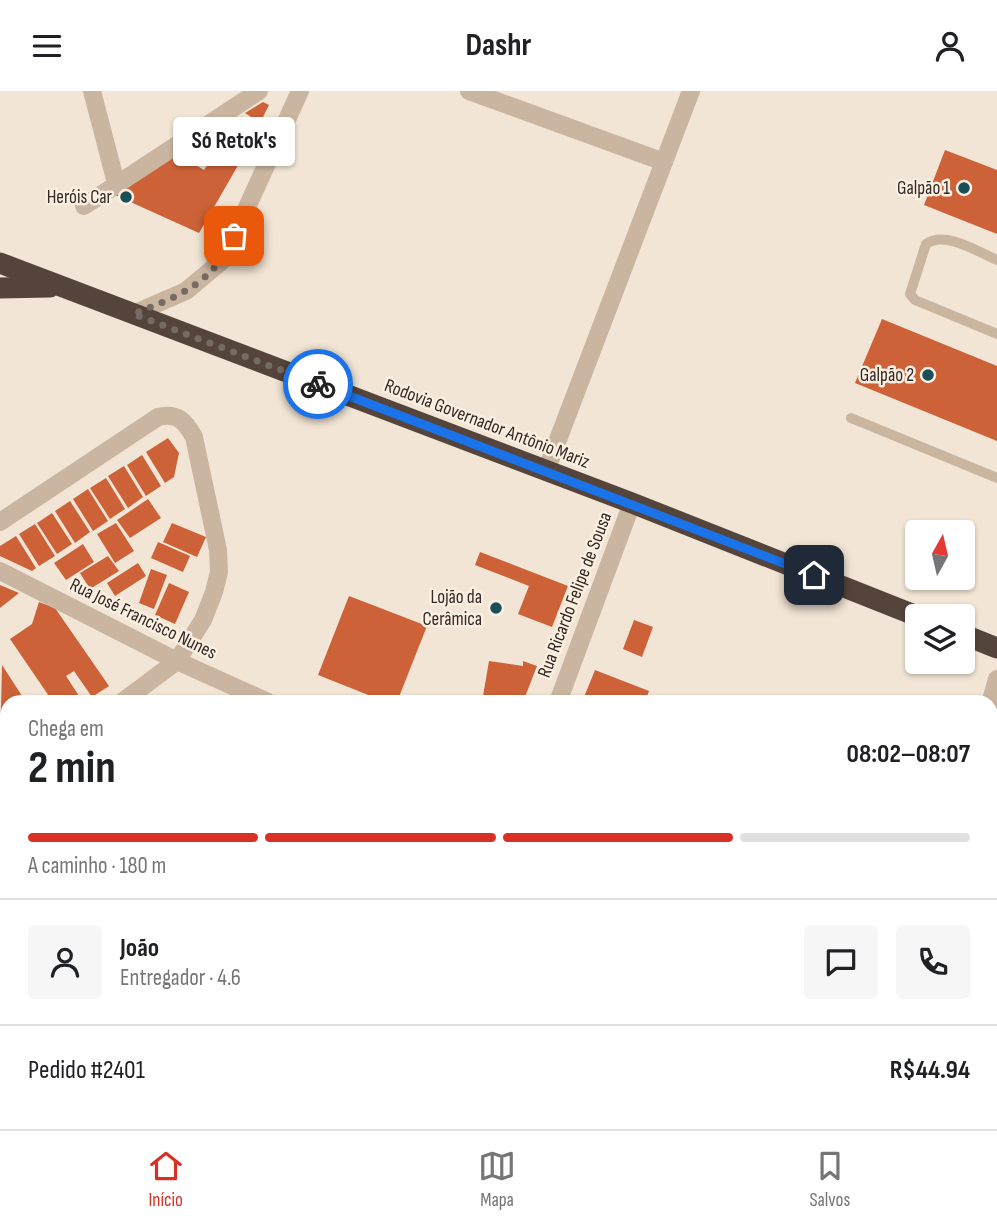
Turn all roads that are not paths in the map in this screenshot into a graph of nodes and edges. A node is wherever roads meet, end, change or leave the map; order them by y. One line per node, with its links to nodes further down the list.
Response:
1 (92, 91): 7 (street)
2 (259, 91): 7 (street)
3 (300, 91): 13 (street)
4 (469, 91): 6 (street)
5 (691, 91): 6 (street)
6 (664, 162): 16 (street)
7 (116, 183): 8 (street)
8 (84, 206)
9 (997, 260): 14 (lane)
10 (0, 263): 11 (highway, Rodovia Governador Antônio Mariz)
11 (58, 286): 12 (highway); 13 (highway, Rodovia Governador Antônio Mariz)
12 (0, 288)
13 (133, 314): 16 (highway, Rodovia Governador Antônio Mariz)
14 (997, 334)
15 (851, 418): 17 (lane)
16 (546, 471): 18 (highway, Rodovia Governador Antônio Mariz)
17 (997, 478)
18 (632, 503): 21 (highway, Rodovia Governador Antônio Mariz); 27 (street, Rua Ricardo Felipe de Sousa)
19 (0, 522): 24 (street)
20 (0, 571): 24 (street, Rua José Francisco Nunes)
21 (905, 611)
22 (975, 639): 23 (highway)
23 (997, 648)
24 (177, 661): 25 (street); 26 (street, Rua José Francisco Nunes)
25 (131, 695)
26 (252, 695)
27 (561, 695)

